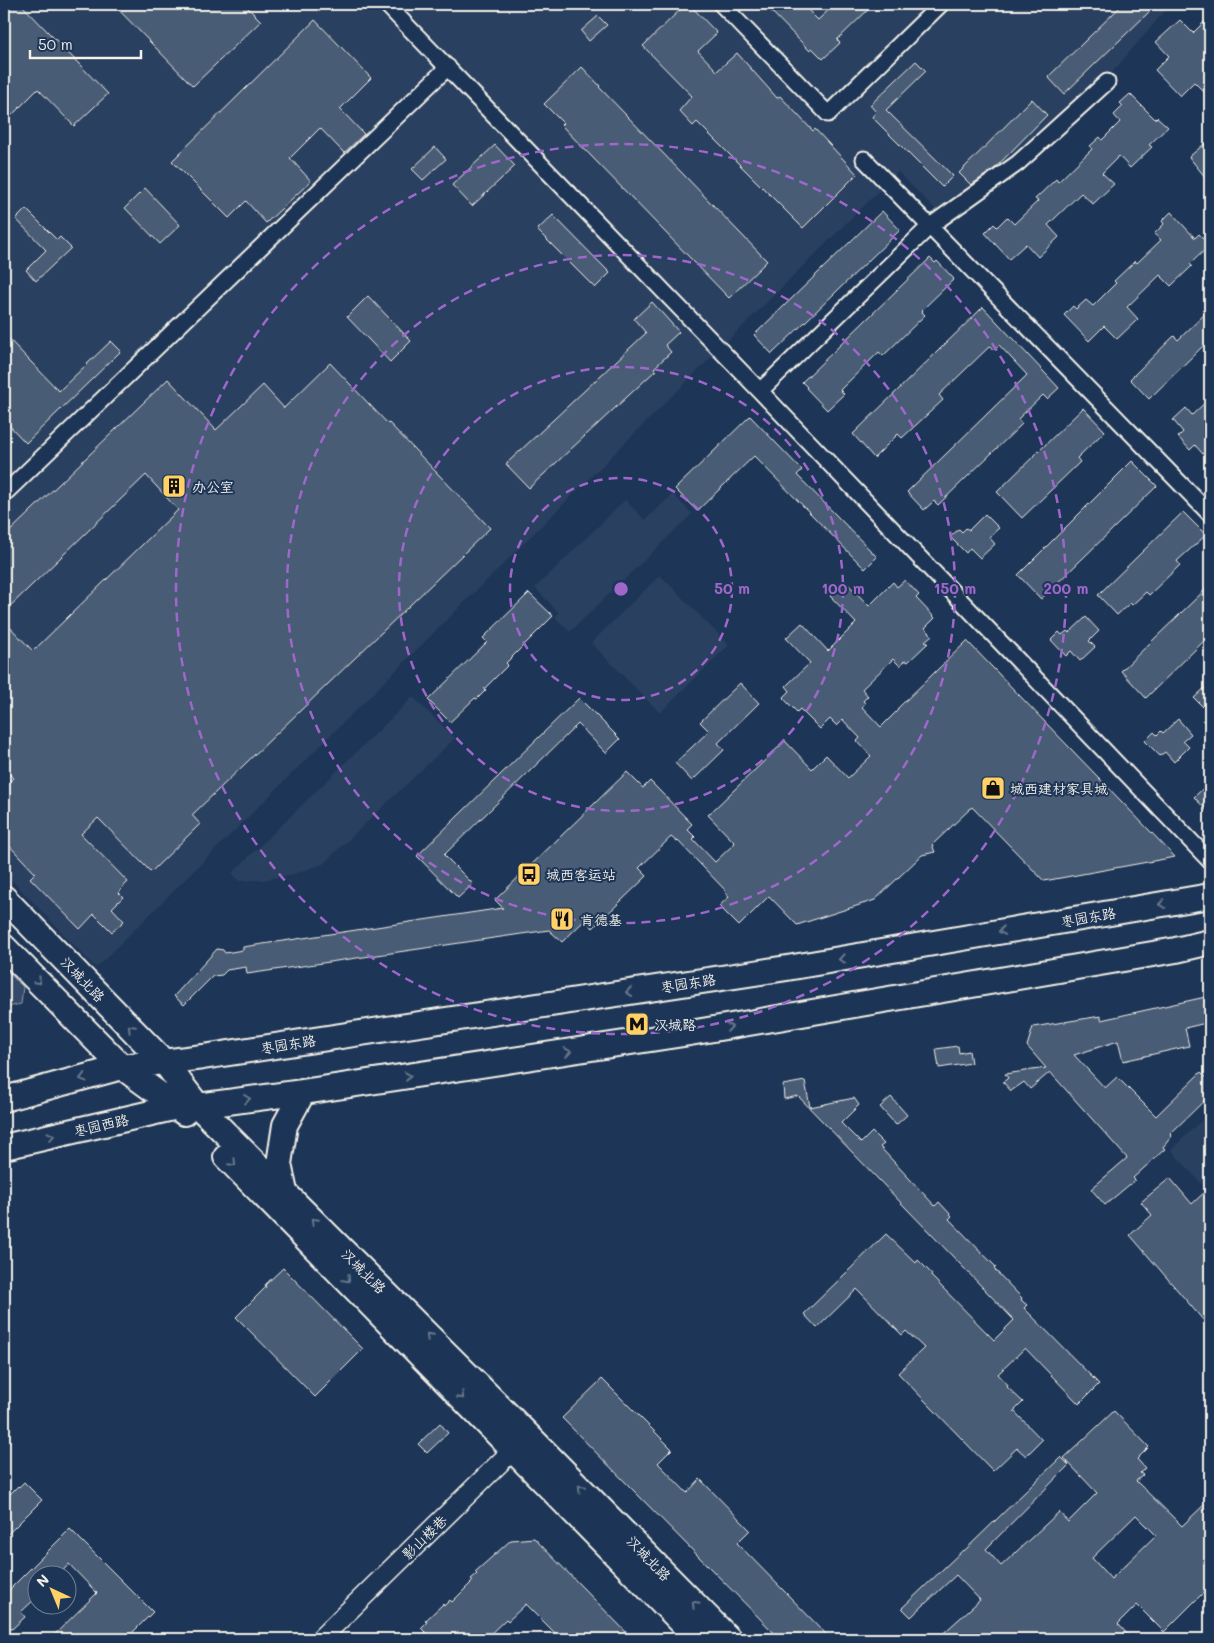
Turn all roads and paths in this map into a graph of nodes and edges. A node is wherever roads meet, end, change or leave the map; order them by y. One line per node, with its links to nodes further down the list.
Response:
1 (386, 4): 4 (street)
2 (721, 4): 3 (street)
3 (941, 4)
4 (448, 67): 8 (street); 9 (street)
5 (1107, 82): 7 (street)
6 (864, 159): 7 (street)
7 (930, 226): 8 (street); 10 (street)
8 (760, 391): 11 (street)
9 (4, 494)
10 (1210, 514)
11 (1210, 861)
12 (1210, 896): 16 (main road, 枣园东路, one-way to 16)
13 (4, 898): 16 (main road, 汉城北路, one-way to 13)
14 (1210, 942): 18 (main road, one-way to 14)
15 (4, 947): 17 (main road, 汉城北路, one-way to 17)
16 (165, 1063): 17 (main road); 20 (main road, 汉城北路)
17 (122, 1067): 19 (main road, one-way to 19); 20 (main road, 汉城北路)
18 (303, 1092): 20 (main road, one-way to 18); 22 (main road)
19 (4, 1099)
20 (188, 1106): 21 (main road, 枣园西路, one-way to 20); 22 (main road, 汉城北路); 23 (main road, 汉城北路, one-way to 23)
21 (4, 1147)
22 (285, 1192): 23 (main road, 汉城北路, one-way to 22)
23 (521, 1442): 24 (street, 影山楼巷); 25 (main road, 汉城北路); 26 (main road, 汉城北路, one-way to 23)
24 (320, 1639)
25 (698, 1639)
26 (729, 1639)

